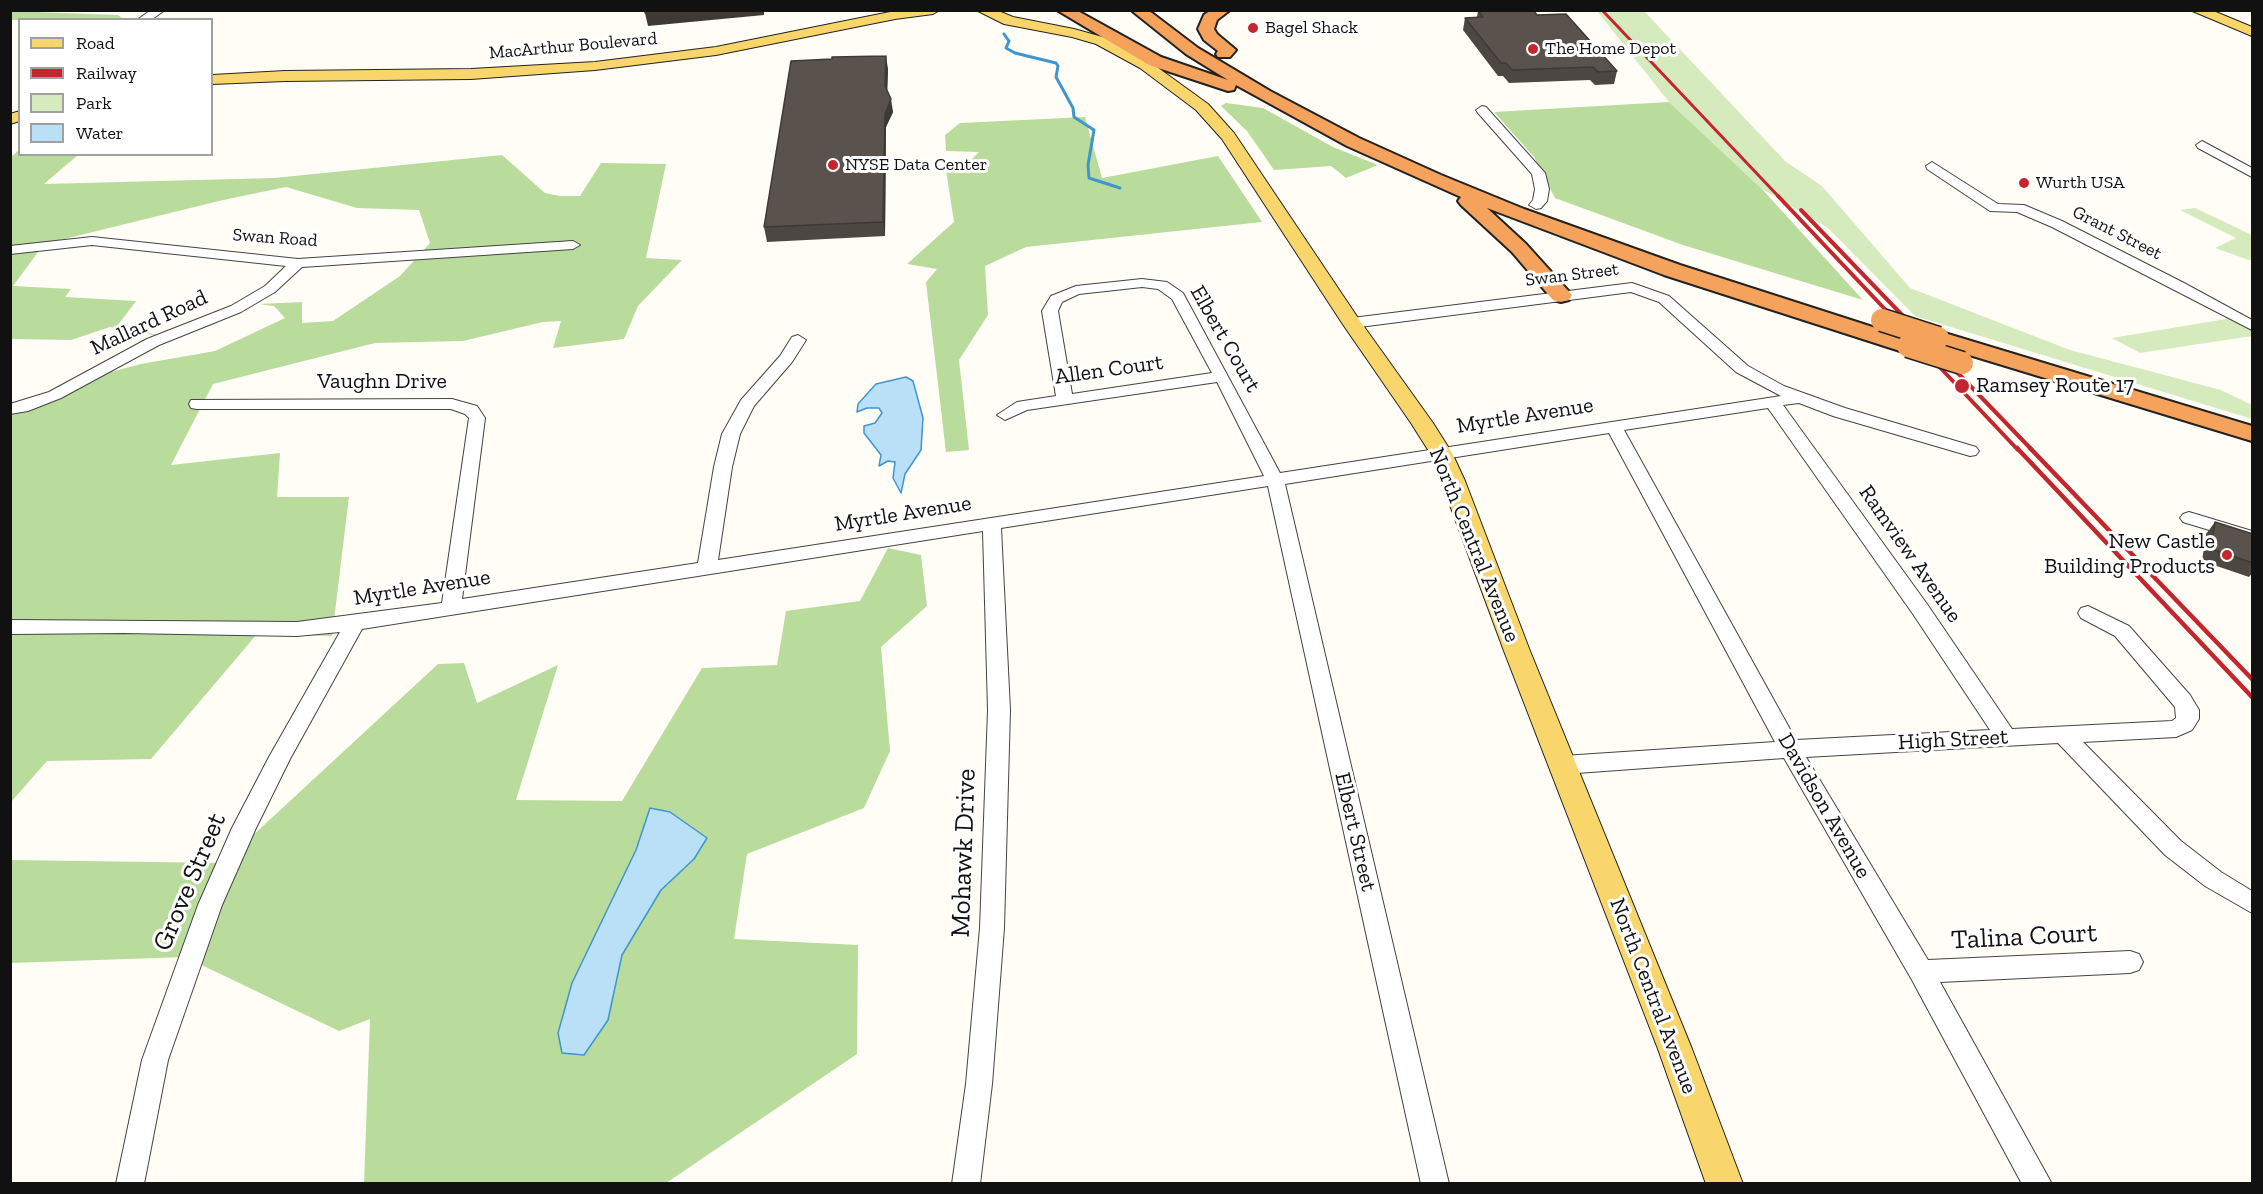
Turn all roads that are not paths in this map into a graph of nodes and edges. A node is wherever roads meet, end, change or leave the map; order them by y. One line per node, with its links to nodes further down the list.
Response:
1 (160, 10): 12 (street)
2 (880, 10): 16 (main road, MacArthur Boulevard)
3 (933, 10): 16 (main road, MacArthur Boulevard)
4 (969, 10): 13 (main road, North Central Avenue)
5 (983, 10): 11 (main road, North Central Avenue)
6 (1064, 10): 19 (highway)
7 (1138, 10): 19 (highway)
8 (1163, 10): 15 (highway)
9 (1222, 10): 15 (highway)
10 (2197, 10): 14 (main road)
11 (1000, 15): 13 (main road, North Central Avenue)
12 (146, 18)
13 (1055, 30): 32 (main road, North Central Avenue)
14 (2253, 32)
15 (1224, 54): 25 (highway)
16 (410, 70): 17 (main road, MacArthur Boulevard); 18 (main road, MacArthur Boulevard)
17 (213, 72)
18 (213, 80)
19 (1284, 106): 24 (highway)
20 (1482, 110): 25 (street)
21 (2202, 145): 23 (street)
22 (1932, 166): 33 (street, Grant Street)
23 (2253, 173)
24 (1434, 179): 27 (highway); 29 (highway)
25 (1536, 205): 43 (highway, bridge)
26 (573, 245): 30 (street, Swan Road)
27 (1519, 248): 29 (highway); 31 (highway)
28 (10, 250): 30 (street, Swan Road)
29 (1619, 251): 46 (highway, bridge)
30 (298, 263): 40 (street, Mallard Road)
31 (1561, 295): 32 (street, Swan Street); 36 (street, Swan Street)
32 (1352, 323): 45 (main road, North Central Avenue)
33 (2253, 326)
34 (798, 340): 51 (street)
35 (1222, 376): 37 (street, Allen Court); 37 (street, Elbert Court); 47 (street, Elbert Court)
36 (1798, 398): 38 (street, Myrtle Avenue); 44 (street, Swan Street)
37 (1065, 399): 41 (street, Allen Court)
38 (1772, 402): 42 (street, Myrtle Avenue); 57 (street, Ramview Avenue)
39 (197, 404): 52 (street, Vaughn Drive)
40 (10, 409)
41 (1005, 415)
42 (1614, 427): 45 (street, Myrtle Avenue); 58 (street, Davidson Avenue)
43 (2245, 431)
44 (1970, 451)
45 (1441, 453): 47 (street, Myrtle Avenue); 59 (main road, North Central Avenue)
46 (2253, 453)
47 (1275, 480): 49 (street, Myrtle Avenue); 65 (street, Elbert Street)
48 (2189, 518): 50 (street)
49 (992, 524): 51 (street, Myrtle Avenue); 64 (street, Mohawk Drive)
50 (2253, 537)
51 (707, 568): 52 (street, Myrtle Avenue)
52 (451, 608): 54 (street, Myrtle Avenue)
53 (2088, 613): 56 (street, High Street)
54 (355, 623): 55 (street, Myrtle Avenue); 63 (street, Grove Street)
55 (10, 627)
56 (2063, 735): 57 (street, High Street); 60 (street)
57 (2006, 737): 58 (street, High Street)
58 (1790, 749): 59 (street, High Street); 62 (street, Davidson Avenue)
59 (1563, 765): 66 (main road, North Central Avenue)
60 (2253, 903)
61 (2130, 962): 62 (street, Talina Court)
62 (1921, 972): 67 (street, Davidson Avenue)
63 (130, 1184)
64 (966, 1184)
65 (1435, 1184)
66 (1725, 1184)
67 (2038, 1184)

